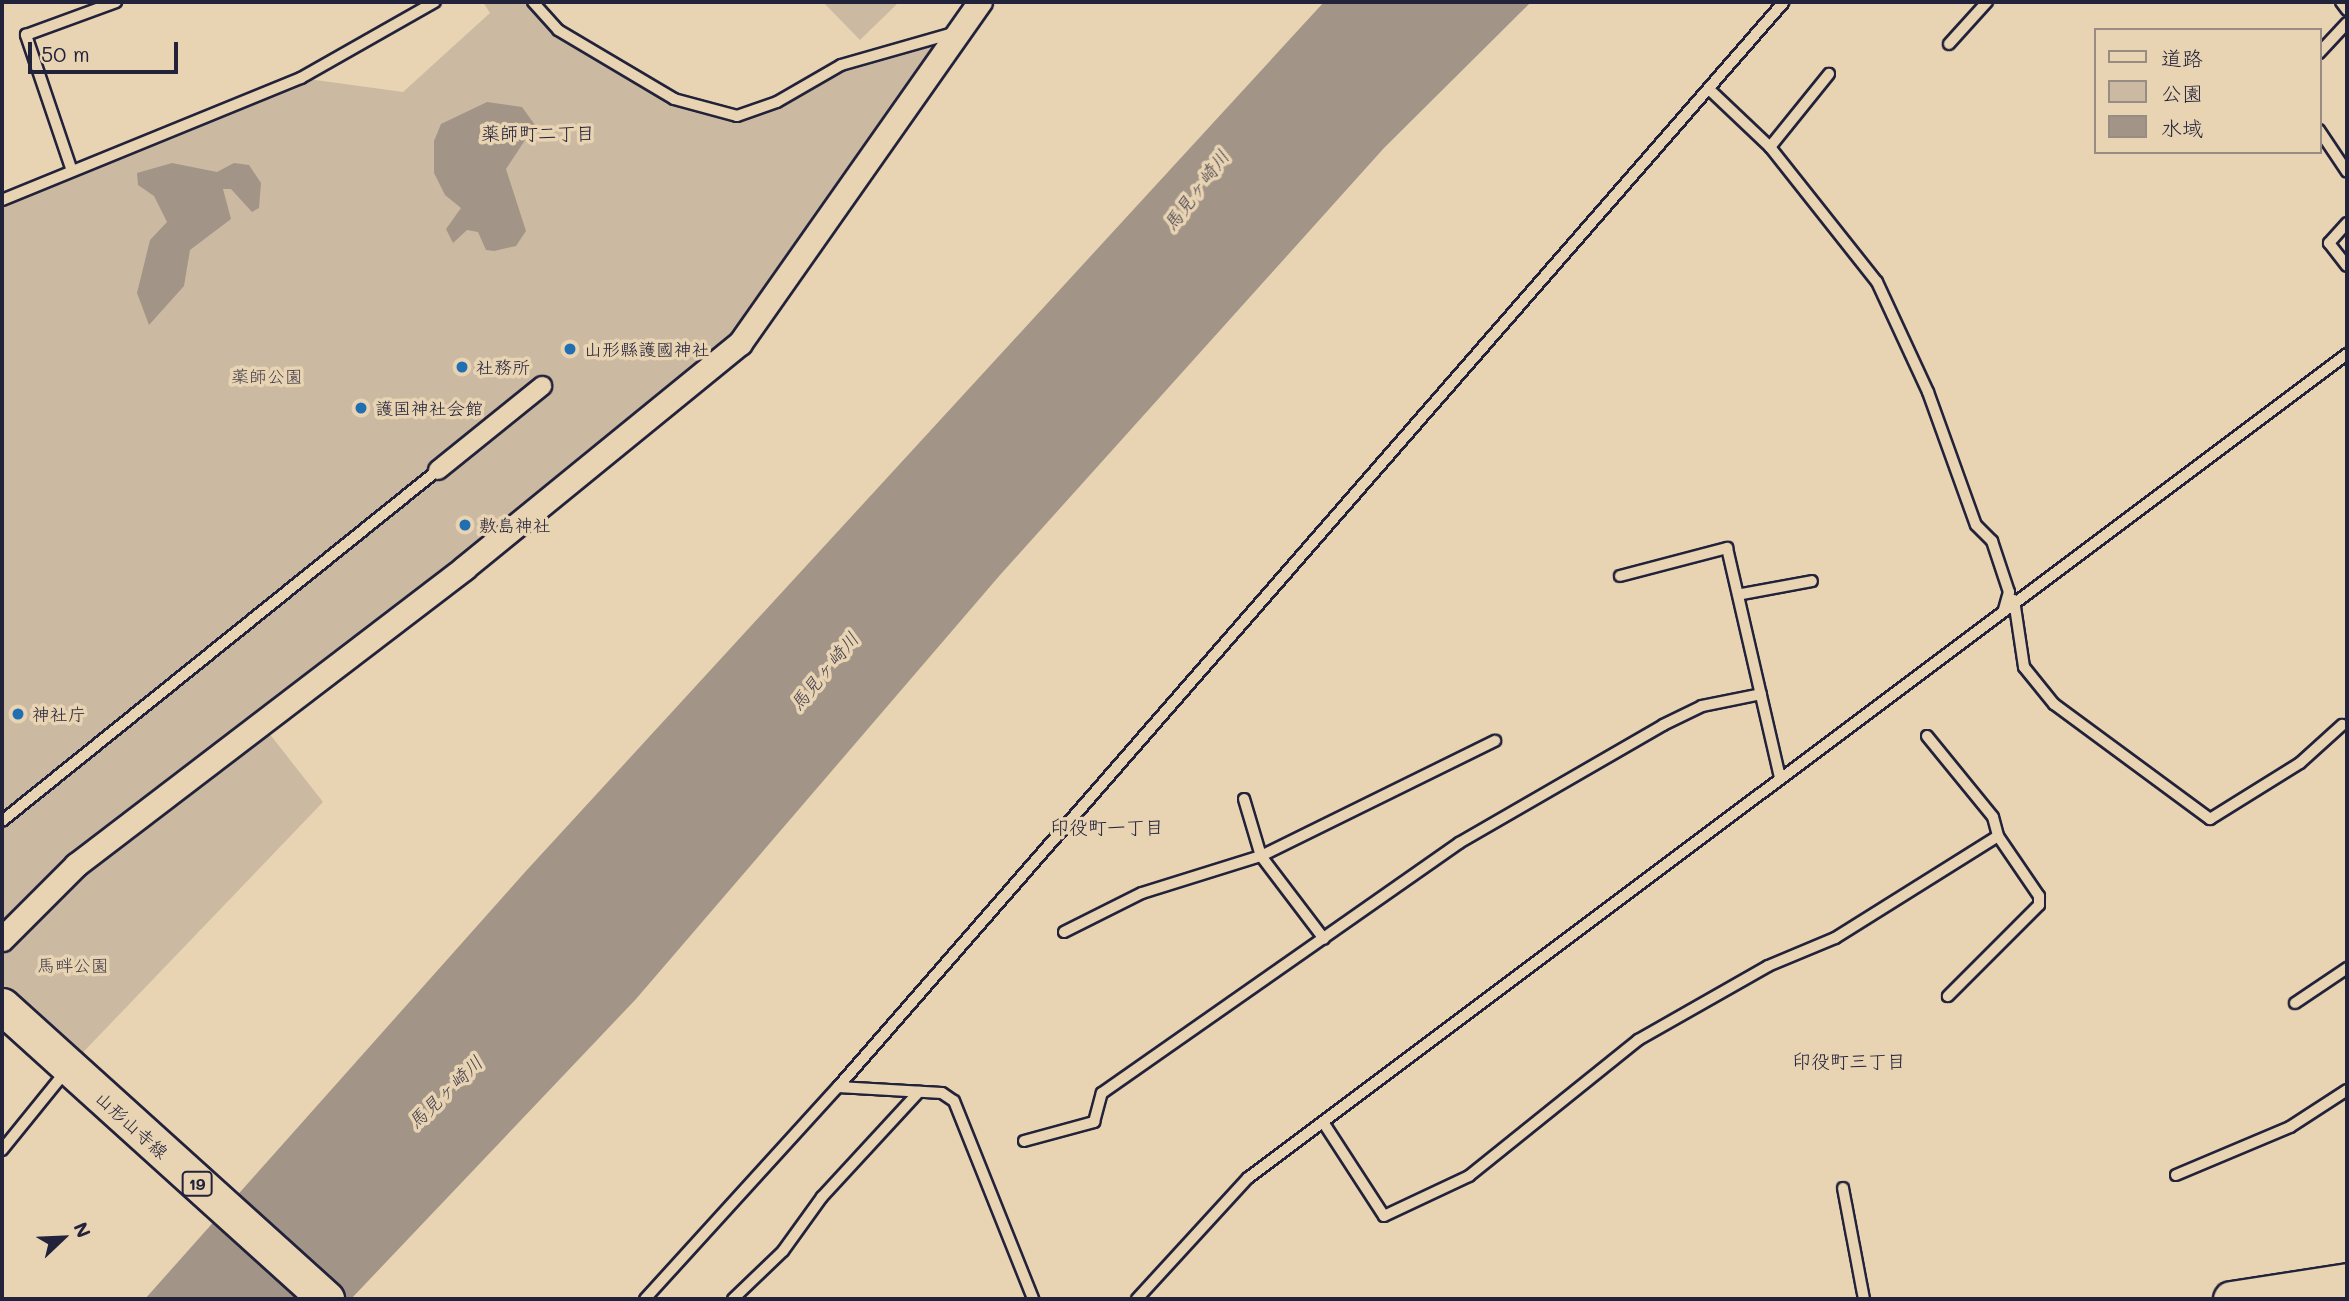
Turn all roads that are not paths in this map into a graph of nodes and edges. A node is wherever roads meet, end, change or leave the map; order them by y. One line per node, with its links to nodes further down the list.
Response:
1 (116, 2): 17 (lane)
2 (435, 2): 17 (lane)
3 (533, 2): 10 (lane)
4 (980, 2): 10 (street)
5 (1784, 2): 14 (lane)
6 (1987, 2): 11 (lane)
7 (2341, 2): 8 (lane)
8 (2347, 10)
9 (2347, 23): 12 (lane)
10 (960, 31): 40 (street)
11 (1949, 44)
12 (2321, 50)
13 (1829, 74): 16 (lane)
14 (1710, 90): 16 (lane); 47 (lane)
15 (2321, 133): 18 (lane)
16 (1770, 147): 29 (lane)
17 (72, 171): 19 (lane)
18 (2347, 172)
19 (2, 200)
20 (2347, 223): 21 (lane)
21 (2347, 266)
22 (2347, 354): 28 (lane)
23 (541, 386): 24 (street)
24 (438, 470): 36 (lane)
25 (1620, 576): 27 (lane)
26 (1812, 581): 27 (lane)
27 (1742, 594): 30 (lane)
28 (2014, 600): 29 (lane); 31 (lane)
29 (2004, 609): 34 (lane)
30 (1761, 694): 34 (lane); 41 (lane)
31 (2342, 725)
32 (1927, 736): 37 (lane)
33 (1495, 741): 38 (lane)
34 (1780, 778): 50 (lane)
35 (1244, 799): 38 (lane)
36 (2, 821)
37 (1998, 836): 43 (lane); 50 (lane)
38 (1261, 856): 39 (lane); 41 (lane)
39 (1064, 932)
40 (2, 939)
41 (1324, 939): 51 (lane)
42 (2347, 968): 44 (lane)
43 (1948, 996)
44 (2295, 1003)
45 (2, 1006): 46 (main road, 山形山寺線 / 19)
46 (68, 1068): 52 (lane); 56 (main road, 山形山寺線 / 19)
47 (838, 1087): 49 (lane); 57 (lane)
48 (2347, 1090): 53 (lane)
49 (919, 1092): 58 (lane); 59 (lane)
50 (1323, 1122): 60 (lane)
51 (1024, 1141)
52 (2, 1150)
53 (2176, 1175)
54 (1843, 1188): 61 (lane)
55 (2347, 1281): 62 (main road)
56 (326, 1299)
57 (645, 1299)
58 (733, 1299)
59 (1033, 1299)
60 (1137, 1299)
61 (1864, 1299)
62 (2231, 1299)

